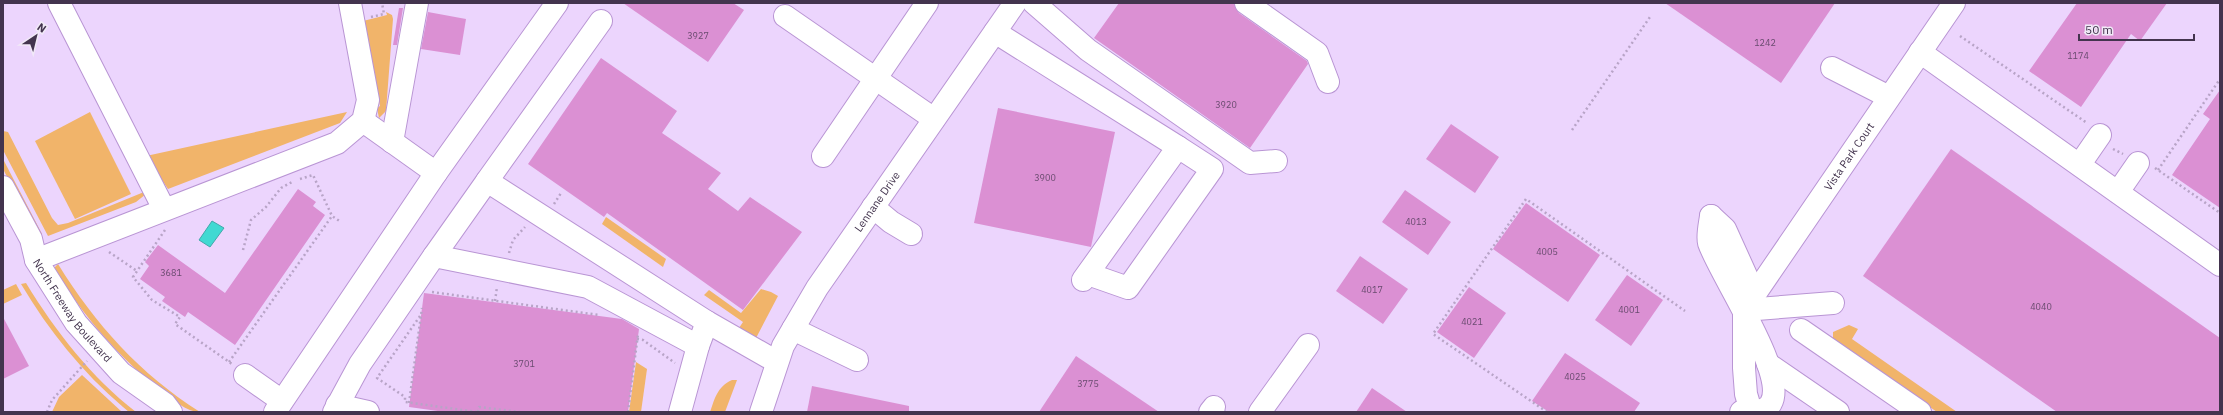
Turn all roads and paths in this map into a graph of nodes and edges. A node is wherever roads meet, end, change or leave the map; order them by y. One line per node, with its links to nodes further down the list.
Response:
1 (59, 3): 39 (street)
2 (350, 3): 23 (street)
3 (382, 3): 13 (path)
4 (417, 3): 26 (street)
5 (557, 3): 32 (street)
6 (927, 3): 18 (street)
7 (1015, 3): 15 (street, Lennane Drive)
8 (1034, 3): 29 (street)
9 (1246, 3): 20 (street)
10 (1954, 3): 16 (street, Vista Park Court)
11 (785, 16): 18 (street)
12 (1650, 17): 24 (path)
13 (366, 18)
14 (601, 21): 33 (street)
15 (995, 32): 22 (street, Lennane Drive); 27 (street)
16 (1920, 52): 21 (street, Vista Park Court); 30 (street)
17 (1832, 68): 21 (street)
18 (875, 78): 22 (street); 28 (street)
19 (2220, 80): 31 (path)
20 (1328, 82)
21 (1889, 97): 55 (street, Vista Park Court)
22 (934, 120): 37 (street, Lennane Drive)
23 (363, 121): 26 (street); 39 (street)
24 (1572, 130)
25 (2100, 134): 30 (street)
26 (392, 142): 32 (street)
27 (1178, 147): 27 (street)
28 (823, 156)
29 (1276, 161)
30 (2080, 164): 35 (street)
31 (2148, 166): 35 (street)
32 (436, 173): 73 (street)
33 (487, 181): 38 (street); 46 (street)
34 (3, 187): 47 (street, North Freeway Boulevard)
35 (2118, 192): 48 (street)
36 (561, 193): 38 (path)
37 (873, 207): 43 (street); 61 (street, Lennane Drive)
38 (540, 215): 49 (path); 59 (street)
39 (167, 216): 47 (street); 50 (path)
40 (332, 216): 42 (path); 45 (path); 70 (path)
41 (3, 217): 66 (street, North Freeway Boulevard)
42 (341, 222)
43 (911, 234)
44 (103, 248): 50 (path)
45 (243, 250)
46 (434, 256): 49 (street); 74 (street)
47 (36, 260): 79 (street, North Freeway Boulevard)
48 (2220, 265)
49 (504, 270): 52 (path); 65 (street)
50 (137, 271): 70 (path)
51 (424, 291): 52 (path)
52 (495, 300): 57 (path)
53 (1833, 303): 55 (street)
54 (422, 306): 72 (path)
55 (1744, 310): 69 (street); 76 (street)
56 (1685, 311): 87 (path)
57 (602, 315)
58 (421, 316): 72 (path)
59 (707, 322): 65 (street); 68 (street)
60 (639, 327): 63 (path)
61 (793, 329): 67 (street); 68 (street, Lennane Drive)
62 (1801, 330): 89 (street)
63 (637, 339): 71 (path); 83 (path)
64 (1308, 344): 86 (street)
65 (698, 346): 84 (street)
66 (89, 360): 77 (path); 78 (street, North Freeway Boulevard)
67 (857, 360)
68 (777, 362): 85 (street, Lennane Drive)
69 (1768, 364): 76 (street); 88 (street)
70 (236, 368): 73 (street)
71 (673, 370)
72 (409, 402): 75 (path)
73 (279, 406)
74 (335, 409): 80 (street)
75 (463, 411): 81 (path)
76 (1752, 411)
77 (47, 412)
78 (150, 412)
79 (171, 412)
80 (368, 412)
81 (478, 412): 82 (path)
82 (520, 412)
83 (628, 412)
84 (680, 412)
85 (760, 412)
86 (1260, 412)
87 (1547, 412)
88 (1838, 412)
89 (1920, 412)

